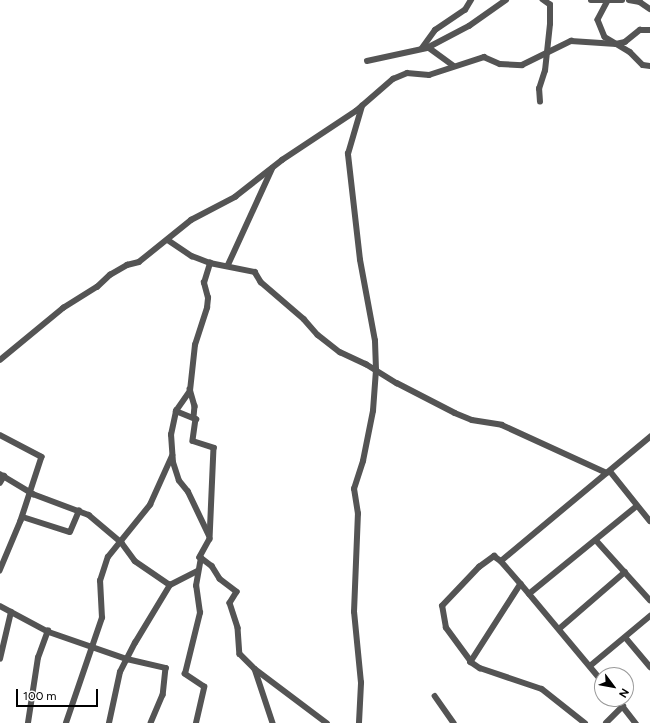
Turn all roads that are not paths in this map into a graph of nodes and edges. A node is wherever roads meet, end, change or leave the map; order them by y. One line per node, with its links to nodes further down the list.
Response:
1 (471, 0): 12 (street)
2 (506, 0): 12 (street)
3 (543, 0): 13 (street)
4 (591, 0): 7 (street)
5 (620, 0): 7 (street)
6 (629, 0): 8 (street)
7 (608, 1): 11 (street)
8 (638, 1): 9 (street)
9 (648, 5)
10 (650, 30): 11 (street)
11 (616, 44): 13 (street); 16 (street)
12 (425, 48): 14 (street); 15 (street)
13 (547, 51): 15 (street); 17 (street)
14 (367, 61)
15 (454, 66): 18 (street)
16 (650, 66)
17 (540, 102)
18 (362, 105): 19 (street); 24 (street)
19 (273, 168): 20 (street); 22 (street)
20 (168, 240): 21 (street); 23 (street)
21 (210, 263): 22 (street); 25 (street)
22 (228, 265): 24 (street)
23 (0, 360)
24 (376, 370): 31 (street); 75 (street)
25 (190, 389): 26 (street); 27 (street)
26 (176, 411): 27 (street); 30 (street)
27 (194, 417): 39 (street)
28 (0, 435): 34 (street)
29 (649, 440): 31 (street)
30 (172, 455): 39 (street); 41 (street)
31 (608, 472): 35 (street); 43 (street)
32 (2, 475): 33 (street); 34 (street)
33 (0, 483)
34 (31, 493): 36 (street); 37 (street)
35 (637, 506): 38 (street); 40 (street)
36 (79, 511): 37 (street); 41 (street)
37 (23, 517): 44 (street)
38 (650, 521)
39 (210, 539): 42 (street)
40 (596, 540): 46 (street); 49 (street)
41 (120, 542): 48 (street); 57 (street)
42 (201, 558): 45 (street); 63 (street)
43 (501, 561): 47 (street); 60 (street)
44 (0, 571)
45 (197, 571): 48 (street); 72 (street)
46 (625, 572): 50 (street); 54 (street)
47 (521, 584): 49 (street); 60 (street)
48 (170, 585): 59 (street)
49 (529, 594): 54 (street)
50 (650, 600)
51 (0, 606): 52 (street)
52 (11, 612): 55 (street); 58 (street)
53 (650, 616): 56 (street)
54 (559, 629): 61 (street)
55 (48, 631): 57 (street); 68 (street)
56 (626, 638): 61 (street); 62 (street)
57 (92, 647): 59 (street); 69 (street)
58 (0, 659)
59 (127, 659): 70 (street); 71 (street)
60 (471, 662): 77 (street)
61 (590, 666): 64 (street)
62 (650, 667)
63 (255, 669): 73 (street); 74 (street)
64 (594, 671)
65 (435, 696): 76 (street)
66 (622, 707): 78 (street)
67 (624, 707): 79 (street)
68 (28, 723)
69 (66, 723)
70 (109, 723)
71 (151, 723)
72 (196, 723)
73 (273, 723)
74 (327, 723)
75 (359, 723)
76 (454, 723)
77 (584, 723)
78 (606, 723)
79 (636, 723)

